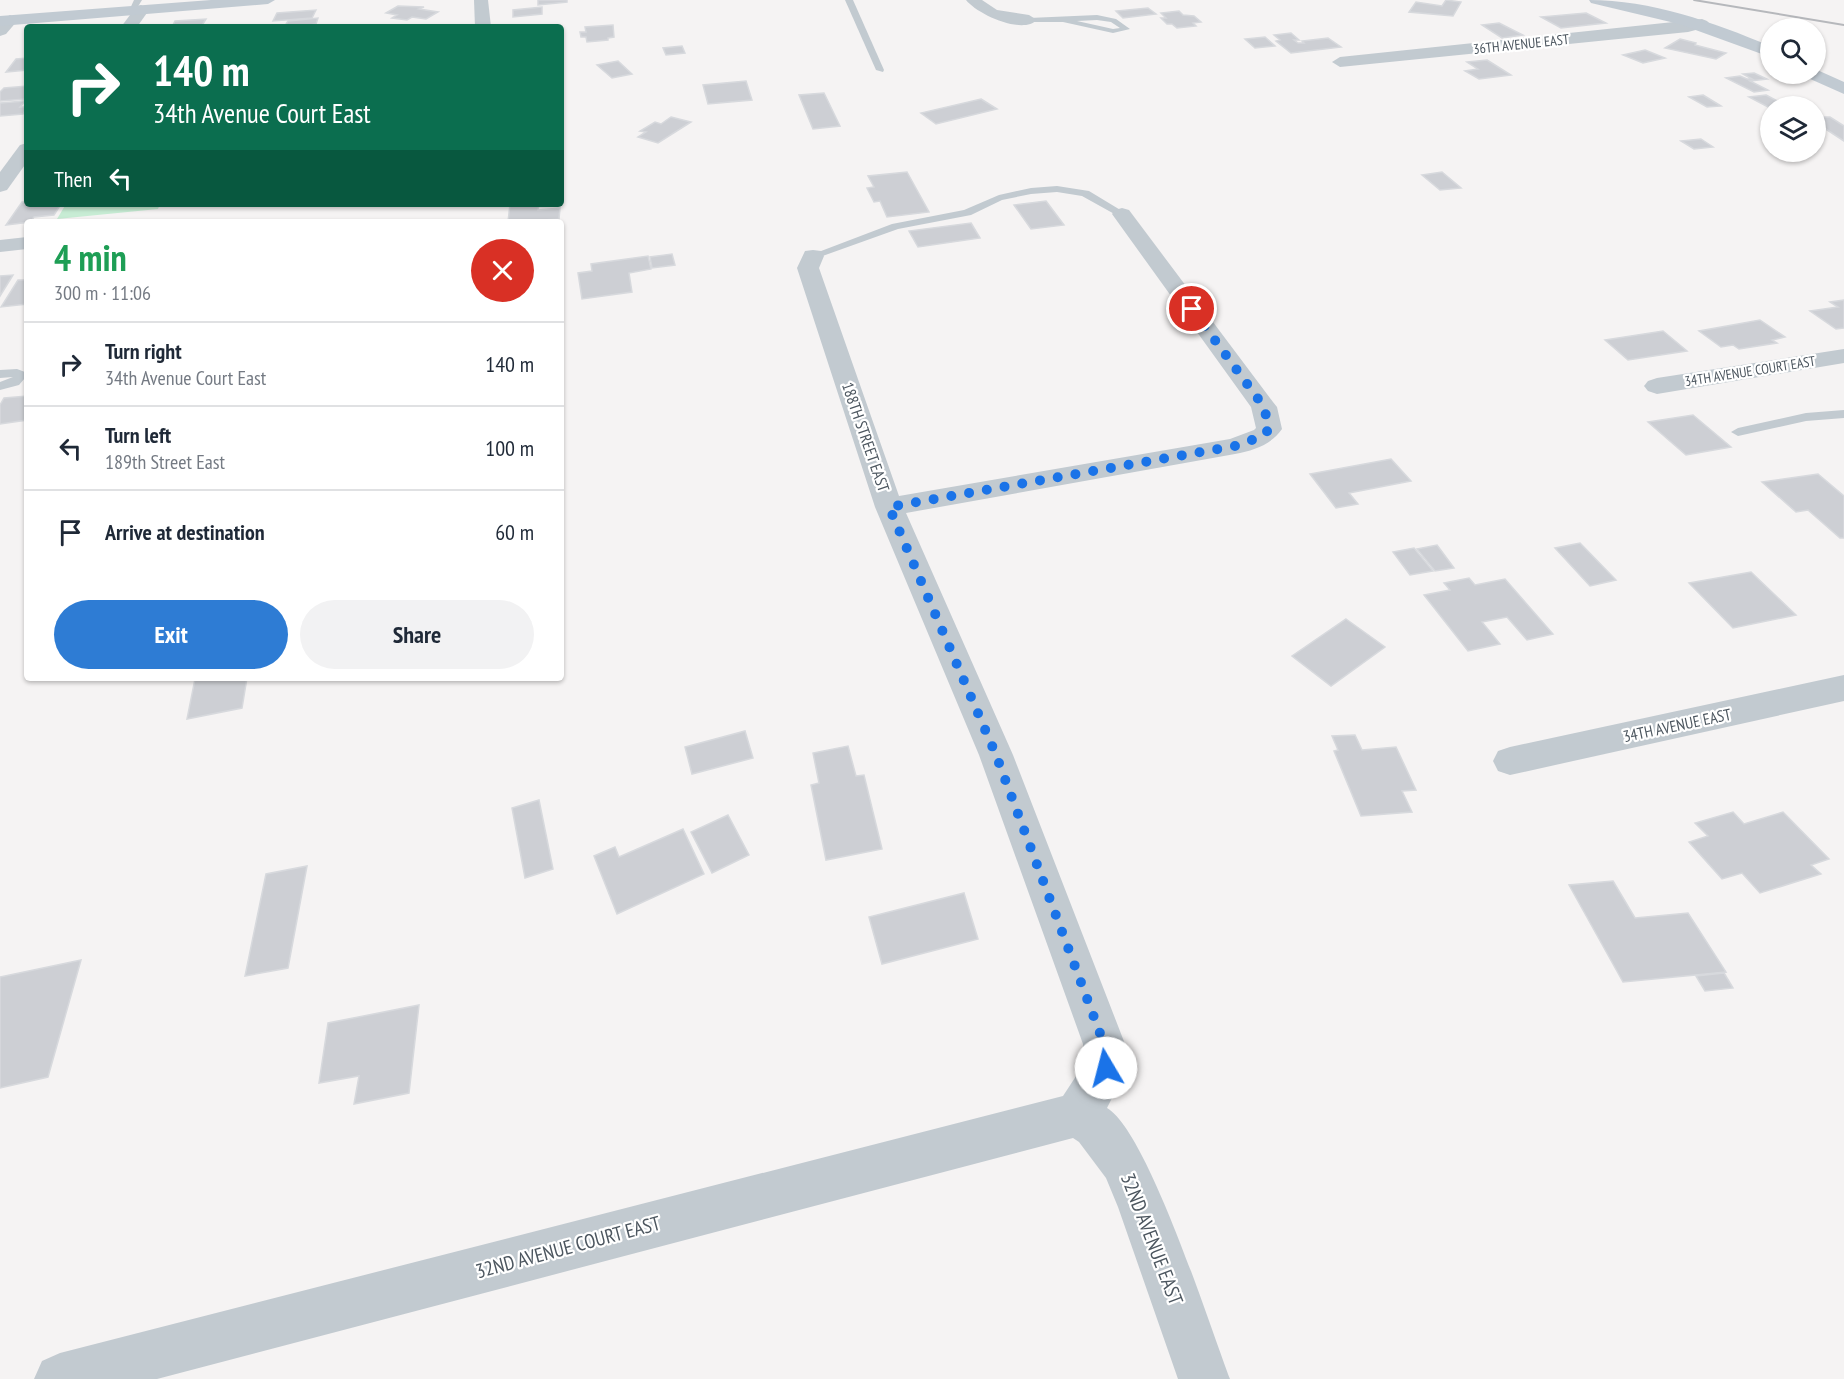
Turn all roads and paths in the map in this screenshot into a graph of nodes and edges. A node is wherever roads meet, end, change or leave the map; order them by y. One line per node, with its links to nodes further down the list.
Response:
1 (268, 0): 6 (street)
2 (481, 0): 11 (street)
3 (849, 0): 15 (lane)
4 (973, 0): 7 (street)
5 (1596, 0): 12 (street)
6 (137, 7): 9 (street); 10 (street)
7 (1029, 20): 8 (lane)
8 (1063, 20): 8 (lane)
9 (3, 24)
10 (130, 24)
11 (483, 24)
12 (1702, 24): 13 (street); 14 (street, 36TH AVENUE EAST)
13 (1760, 48)
14 (1340, 62)
15 (880, 70)
16 (1826, 80): 17 (street)
17 (1844, 89)
18 (24, 153): 19 (street)
19 (0, 186)
20 (1122, 214): 23 (lane); 30 (street)
21 (24, 243): 22 (street)
22 (0, 246)
23 (813, 256): 30 (street, 188TH STREET EAST)
24 (1844, 356): 27 (street, 34TH AVENUE COURT EAST)
25 (0, 375): 26 (lane)
26 (0, 386)
27 (1657, 386)
28 (1844, 414): 29 (lane)
29 (1738, 432)
30 (889, 507): 33 (street, 188TH STREET EAST)
31 (1844, 688): 32 (street, 34TH AVENUE EAST)
32 (1510, 761)
33 (1076, 1115): 34 (street, 32ND AVENUE COURT EAST); 35 (street, 32ND AVENUE EAST)
34 (60, 1379)
35 (1204, 1379)

